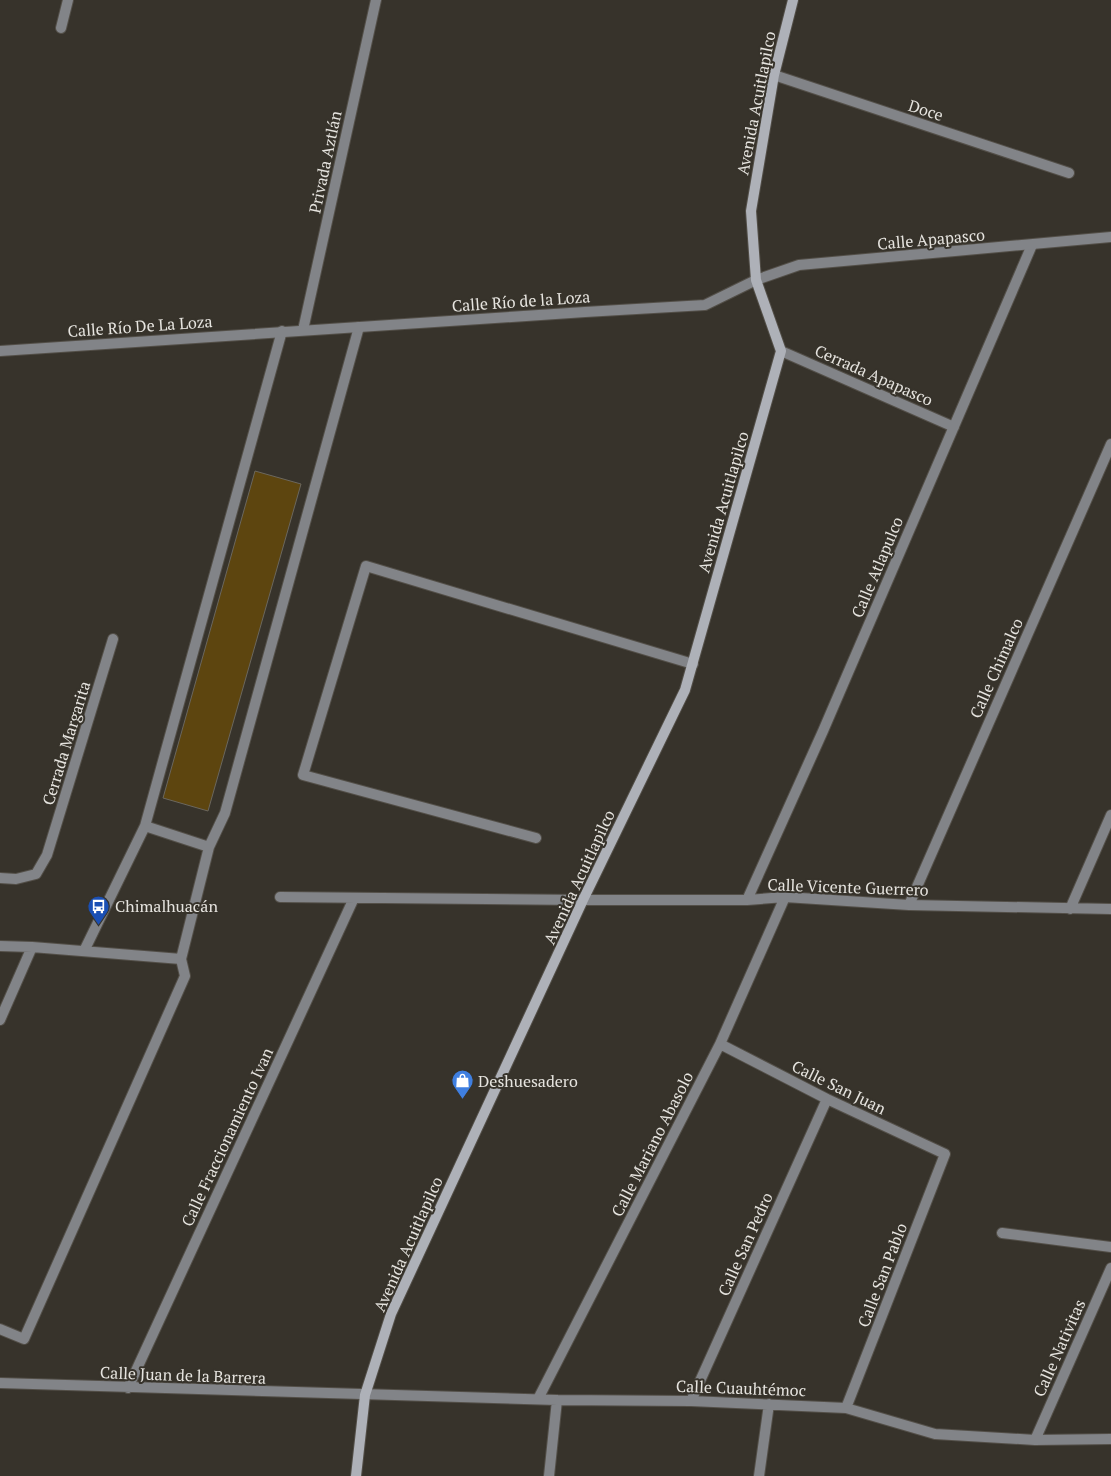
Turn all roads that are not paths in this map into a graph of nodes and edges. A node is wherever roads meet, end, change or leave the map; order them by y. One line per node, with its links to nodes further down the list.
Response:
1 (68, 0): 4 (street)
2 (376, 0): 11 (street, Privada Aztlán)
3 (793, 0): 5 (main road, Avenida Acuitlapilco)
4 (61, 28)
5 (774, 75): 6 (street, Doce); 9 (main road, Avenida Acuitlapilco)
6 (1069, 173)
7 (1111, 237): 8 (street, Calle Apapasco)
8 (1032, 245): 9 (street, Calle Apapasco); 15 (street, Calle Atlapulco)
9 (756, 280): 10 (street, Calle Río de la Loza); 14 (main road)
10 (359, 326): 11 (street, Calle Río de la Loza); 22 (street)
11 (303, 330): 12 (street, Calle Río de la Loza)
12 (282, 332): 13 (street, Calle Río De La Loza); 20 (street)
13 (0, 350)
14 (781, 350): 15 (street, Cerrada Apapasco); 18 (main road, Avenida Acuitlapilco)
15 (954, 426): 28 (street, Calle Atlapulco)
16 (1111, 444): 29 (street, Calle Chimalco)
17 (113, 640): 23 (street, Cerrada Margarita)
18 (693, 664): 21 (street); 27 (main road, Avenida Acuitlapilco)
19 (1111, 815): 30 (street)
20 (144, 826): 22 (street); 34 (street)
21 (536, 838)
22 (209, 847): 35 (street)
23 (0, 878)
24 (280, 897): 25 (street, Calle Vicente Guerrero)
25 (354, 898): 27 (street, Calle Vicente Guerrero); 45 (street, Calle Fraccionamiento Ivan)
26 (785, 898): 28 (street, Calle Vicente Guerrero); 29 (street, Calle Vicente Guerrero); 37 (street, Calle Mariano Abasolo)
27 (583, 900): 28 (street, Calle Vicente Guerrero); 46 (main road, Avenida Acuitlapilco)
28 (748, 900)
29 (910, 905): 30 (street, Calle Vicente Guerrero)
30 (1070, 909): 31 (street, Calle Vicente Guerrero)
31 (1111, 909)
32 (0, 946): 33 (street)
33 (32, 947): 34 (street); 36 (street)
34 (84, 951): 35 (street)
35 (181, 959): 43 (street)
36 (0, 1020)
37 (720, 1044): 38 (street, Calle San Juan); 47 (street, Calle Mariano Abasolo)
38 (827, 1099): 39 (street, Calle San Juan); 49 (street, Calle San Pedro)
39 (945, 1154): 51 (street, Calle San Pablo)
40 (1002, 1233): 41 (street)
41 (1111, 1247)
42 (1111, 1268): 53 (street, Calle Nativitas)
43 (0, 1329)
44 (0, 1384): 45 (street, Calle Juan de la Barrera)
45 (128, 1388): 46 (street, Calle Juan de la Barrera)
46 (365, 1394): 47 (street, Calle Cuauhtémoc); 54 (main road, Avenida Acuitlapilco)
47 (538, 1399): 48 (street, Calle Cuauhtémoc)
48 (557, 1400): 49 (street, Calle Cuauhtémoc); 55 (street)
49 (691, 1401): 50 (street, Calle Cuauhtémoc)
50 (768, 1404): 51 (street, Calle Cuauhtémoc); 56 (street)
51 (846, 1408): 53 (street, Calle Cuauhtémoc)
52 (1111, 1439): 53 (street, Calle Cuauhtémoc)
53 (1034, 1440)
54 (356, 1476)
55 (549, 1476)
56 (759, 1476)

